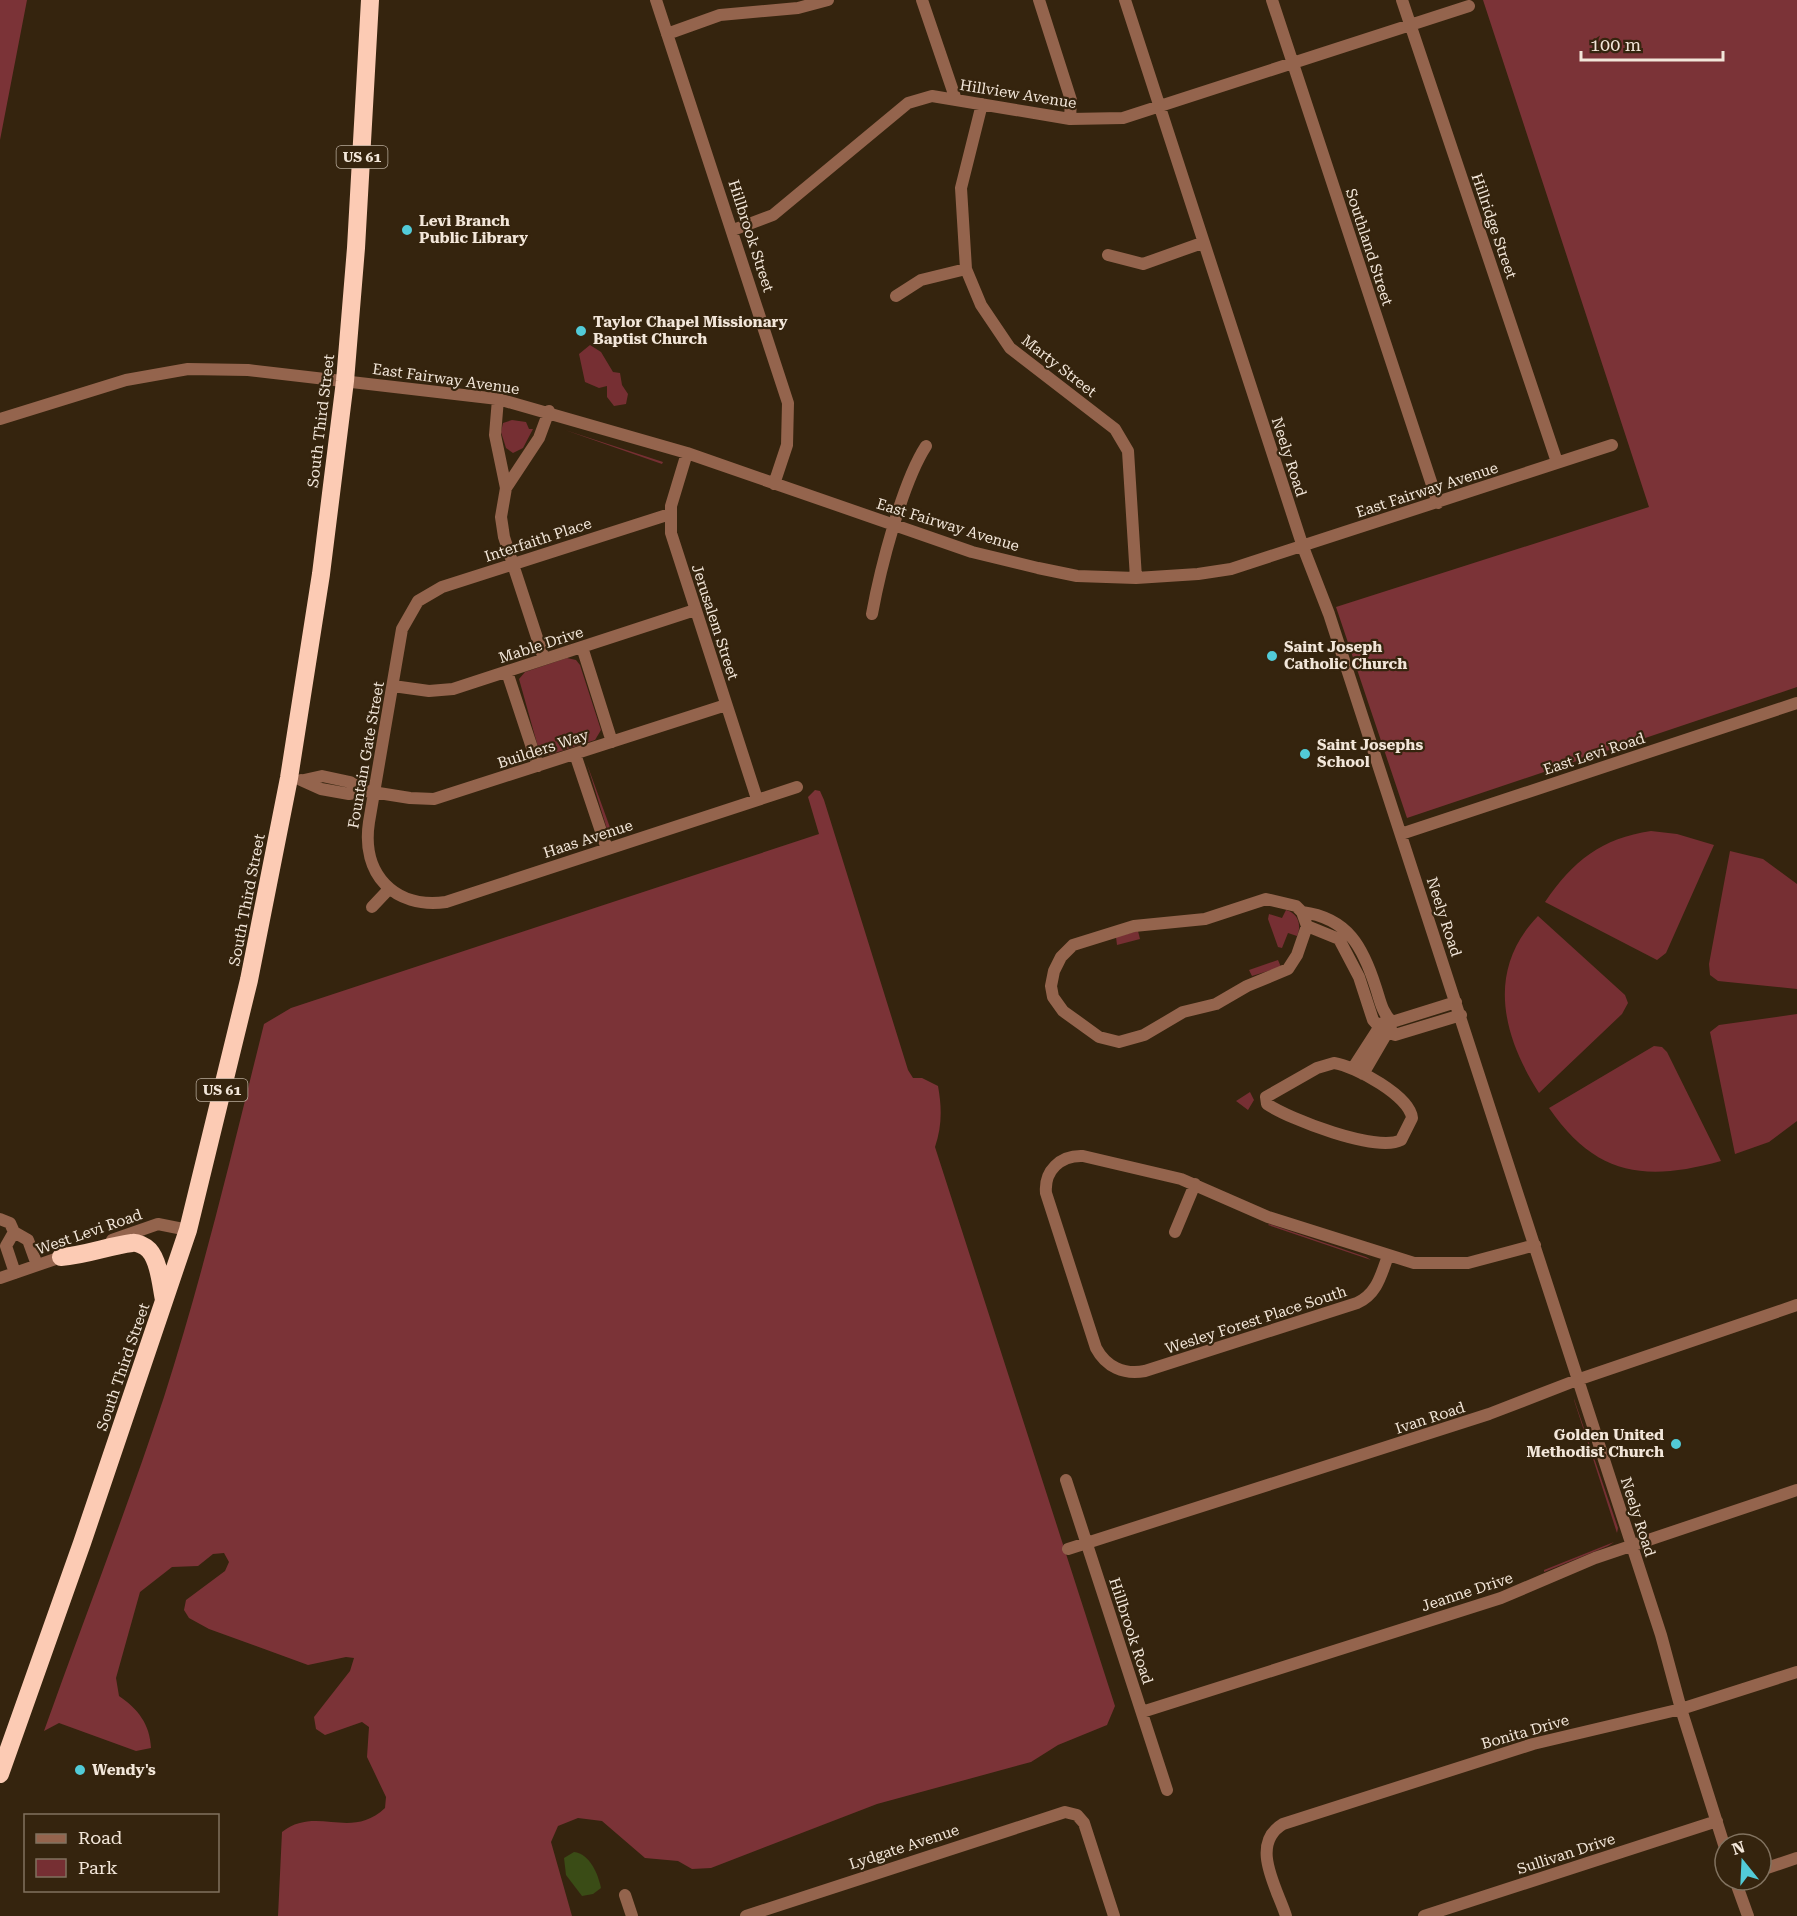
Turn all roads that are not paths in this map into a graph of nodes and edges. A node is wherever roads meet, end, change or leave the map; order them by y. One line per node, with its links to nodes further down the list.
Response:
1 (370, 0): 23 (highway, South Third Street / US 61)
2 (656, 0): 12 (street, Hillbrook Street)
3 (828, 0): 9 (street)
4 (922, 0): 14 (street)
5 (1039, 0): 17 (street)
6 (1125, 0): 16 (street, Neely Road)
7 (1272, 0): 13 (street, Southland Street)
8 (1402, 0): 11 (street, Hillridge Street)
9 (807, 3): 12 (street)
10 (1469, 6): 11 (street, Hillview Avenue)
11 (1410, 24): 13 (street, Hillview Avenue); 32 (street, Hillridge Street)
12 (667, 34): 18 (street, Hillbrook Street)
13 (1293, 63): 16 (street, Hillview Avenue); 35 (street, Southland Street)
14 (956, 100): 15 (street, Hillview Avenue); 18 (street, Hillview Avenue)
15 (982, 104): 17 (street, Hillview Avenue); 21 (street, Marty Street)
16 (1159, 105): 17 (street, Hillview Avenue); 19 (street, Neely Road)
17 (1071, 119)
18 (733, 230): 33 (street, Hillbrook Street)
19 (1202, 243): 20 (street); 38 (street, Neely Road)
20 (1108, 255)
21 (966, 268): 22 (street); 40 (street, Marty Street)
22 (896, 296)
23 (345, 381): 24 (street, East Fairway Avenue); 26 (street, East Fairway Avenue); 53 (highway, South Third Street / US 61)
24 (498, 399): 25 (street, East Fairway Avenue); 30 (street)
25 (549, 411): 29 (street, East Fairway Avenue); 31 (street)
26 (0, 419)
27 (1612, 445): 32 (street, East Fairway Avenue)
28 (926, 446): 37 (street)
29 (687, 453): 33 (street, East Fairway Avenue); 36 (street, Jerusalem Street)
30 (500, 455): 31 (street); 34 (street)
31 (524, 457): 34 (street)
32 (1557, 462): 35 (street, East Fairway Avenue)
33 (774, 484): 37 (street, East Fairway Avenue)
34 (506, 488): 39 (street)
35 (1438, 503): 38 (street, East Fairway Avenue)
36 (670, 514): 39 (street, Interfaith Place); 42 (street, Jerusalem Street)
37 (896, 525): 40 (street, East Fairway Avenue); 43 (street)
38 (1303, 547): 40 (street, East Fairway Avenue); 57 (street, Neely Road)
39 (513, 564): 41 (street, Interfaith Place); 45 (street)
40 (1136, 578)
41 (418, 601): 47 (street, Fountain Gate Street)
42 (695, 610): 44 (street, Mable Drive); 49 (street, Jerusalem Street)
43 (872, 614)
44 (582, 647): 45 (street, Mable Drive); 50 (street)
45 (544, 659): 46 (street, Mable Drive)
46 (507, 672): 47 (street, Mable Drive); 52 (street)
47 (393, 686): 55 (street, Fountain Gate Street)
48 (1797, 703): 57 (street, East Levi Road)
49 (726, 705): 50 (street, Builders Way); 56 (street, Jerusalem Street)
50 (612, 742): 51 (street, Builders Way)
51 (575, 754): 52 (street, Builders Way); 58 (street)
52 (538, 766): 55 (street, Builders Way)
53 (297, 779): 55 (street, Builders Way); 72 (highway, South Third Street / US 61)
54 (797, 787): 56 (street, Haas Avenue)
55 (370, 791): 59 (street, Fountain Gate Street)
56 (757, 799): 58 (street, Haas Avenue)
57 (1401, 834): 64 (street, Neely Road)
58 (607, 849): 59 (street, Haas Avenue)
59 (389, 889): 60 (street)
60 (372, 907)
61 (1302, 912): 62 (street); 62 (street); 63 (street)
62 (1307, 926): 63 (street)
63 (1368, 985): 67 (street)
64 (1456, 1002): 65 (street, Neely Road); 66 (street)
65 (1461, 1015): 68 (street); 75 (street, Neely Road)
66 (1411, 1017): 67 (street); 68 (street)
67 (1387, 1025): 68 (street); 69 (street)
68 (1414, 1030)
69 (1358, 1071): 69 (street)
70 (1195, 1184): 74 (street); 76 (street); 76 (street, Wesley Forest Place South)
71 (0, 1219): 73 (street)
72 (188, 1230): 77 (street, West Levi Road); 81 (highway, South Third Street / US 61)
73 (14, 1232): 78 (street); 79 (street)
74 (1174, 1232)
75 (1535, 1245): 76 (street); 83 (street, Neely Road)
76 (1388, 1256)
77 (62, 1257): 78 (street, West Levi Road); 81 (highway)
78 (37, 1265): 79 (street, West Levi Road)
79 (15, 1273): 80 (street, West Levi Road)
80 (0, 1278)
81 (165, 1300): 92 (highway, South Third Street / US 61)
82 (1797, 1305): 83 (street, Ivan Road)
83 (1577, 1380): 86 (street, Ivan Road); 87 (street, Neely Road)
84 (1066, 1480): 86 (street, Hillbrook Road)
85 (1797, 1490): 87 (street, Jeanne Drive)
86 (1086, 1543): 88 (street, Ivan Road); 91 (street, Hillbrook Road)
87 (1631, 1545): 90 (street, Neely Road); 91 (street, Jeanne Drive)
88 (1068, 1549)
89 (1797, 1672): 90 (street, Bonita Drive)
90 (1681, 1709): 94 (street, Neely Road); 103 (street, Bonita Drive)
91 (1142, 1712): 93 (street, Hillbrook Road)
92 (0, 1774)
93 (1167, 1790)
94 (1717, 1821): 95 (street, Neely Road); 104 (street, Sullivan Drive)
95 (1720, 1832)
96 (1797, 1858): 97 (street)
97 (1773, 1866)
98 (1739, 1892): 105 (street)
99 (625, 1895): 100 (street)
100 (632, 1916)
101 (746, 1916): 102 (street, Lydgate Avenue)
102 (1114, 1916)
103 (1286, 1916)
104 (1424, 1916)
105 (1748, 1916)

